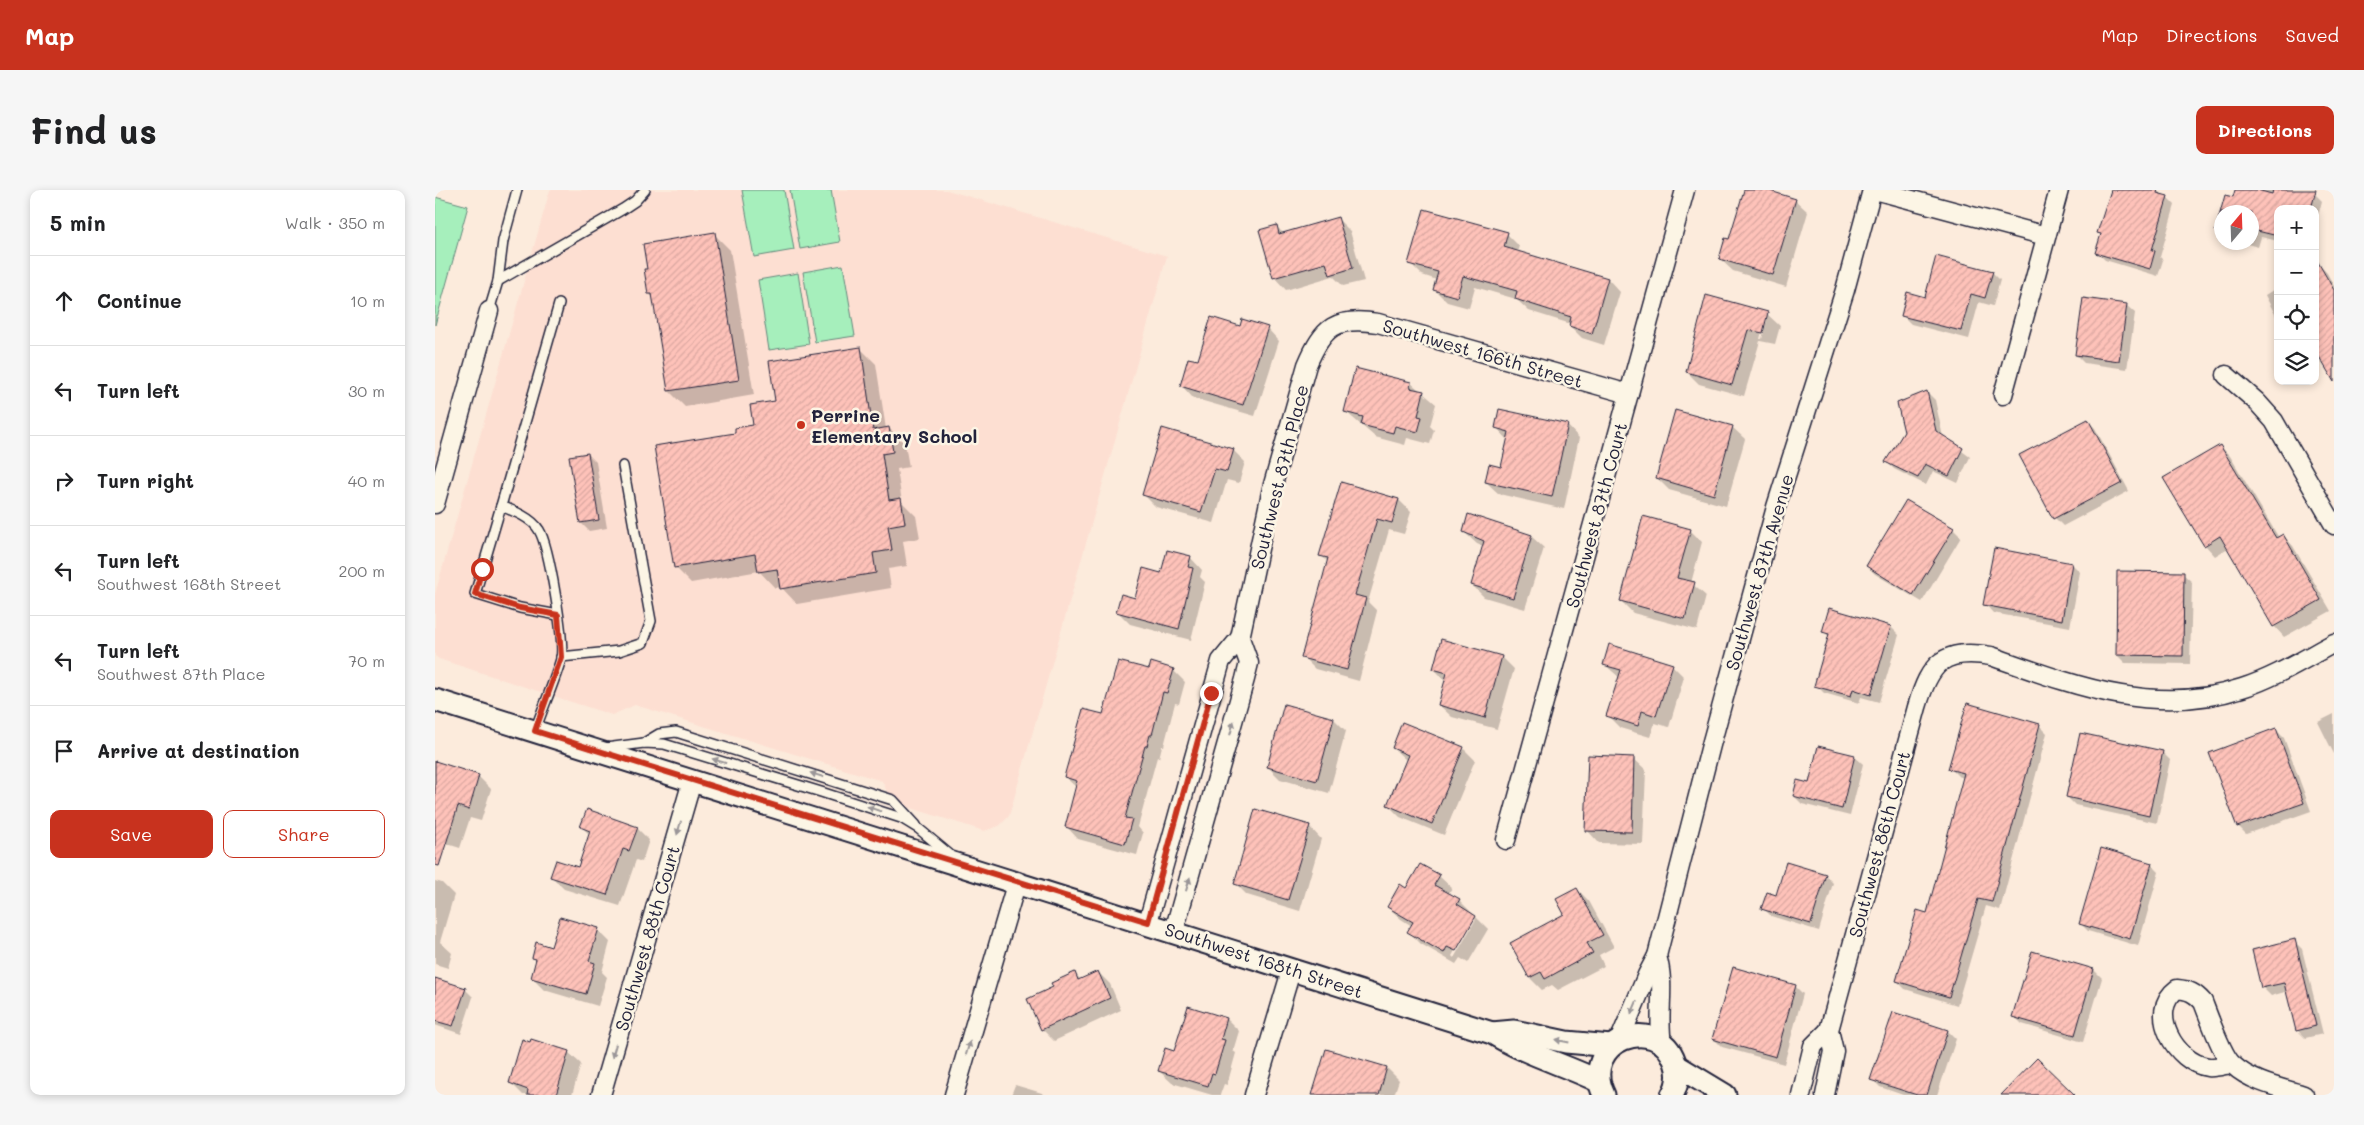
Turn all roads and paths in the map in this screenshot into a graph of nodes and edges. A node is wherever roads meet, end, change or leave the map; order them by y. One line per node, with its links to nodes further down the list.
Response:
1 (517, 190): 8 (lane)
2 (645, 190): 8 (lane)
3 (1685, 190): 13 (street, Southwest 87th Court)
4 (1872, 190): 34 (street, Southwest 87th Avenue)
5 (1875, 190): 7 (street)
6 (2059, 190): 7 (street)
7 (2046, 236): 14 (street)
8 (498, 281): 10 (lane)
9 (559, 304): 17 (lane)
10 (489, 311): 16 (street)
11 (1336, 324): 13 (street, Southwest 166th Street); 20 (street, Southwest 87th Place)
12 (2226, 375): 18 (street)
13 (1629, 394): 29 (street, Southwest 87th Court)
14 (2003, 395)
15 (623, 466): 22 (lane)
16 (435, 504)
17 (501, 506): 19 (lane); 19 (lane)
18 (2334, 525)
19 (558, 615): 22 (lane)
20 (1240, 638): 32 (street, Southwest 87th Place); 33 (street, one-way to 20)
21 (2334, 643): 36 (street, Southwest 86th Court)
22 (561, 657): 24 (lane)
23 (435, 700): 24 (street, Southwest 168th Street)
24 (535, 731): 26 (street, Southwest 168th Street)
25 (643, 743): 26 (lane); 28 (lane, one-way to 25); 28 (lane, one-way to 25)
26 (591, 749): 27 (street, Southwest 168th Street)
27 (693, 781): 30 (street, Southwest 168th Street); 43 (street, Southwest 88th Court, one-way to 43)
28 (919, 829): 30 (lane)
29 (1506, 840)
30 (959, 863): 31 (street, Southwest 168th Street)
31 (1017, 881): 32 (street, Southwest 168th Street); 44 (street, one-way to 31)
32 (1148, 922): 33 (street, Southwest 168th Street)
33 (1174, 931): 35 (street, Southwest 168th Street)
34 (1657, 956): 38 (street, Southwest 87th Avenue, one-way to 38); 39 (street, Southwest 87th Avenue)
35 (1291, 971): 37 (street, Southwest 168th Street); 45 (street)
36 (1829, 1030): 48 (street, Southwest 86th Court); 49 (street, Southwest 86th Court)
37 (1492, 1033): 38 (street, Southwest 168th Street, one-way to 37); 42 (street, Southwest 168th Street)
38 (1615, 1043): 39 (street, Southwest 168th Street); 42 (street)
39 (1662, 1044): 41 (street)
40 (2231, 1064): 40 (street); 50 (street)
41 (1677, 1066): 46 (street); 47 (street)
42 (1601, 1088)
43 (601, 1095)
44 (954, 1095)
45 (1254, 1095)
46 (1672, 1095)
47 (1725, 1095)
48 (1801, 1095)
49 (1825, 1095)
50 (2304, 1095)

